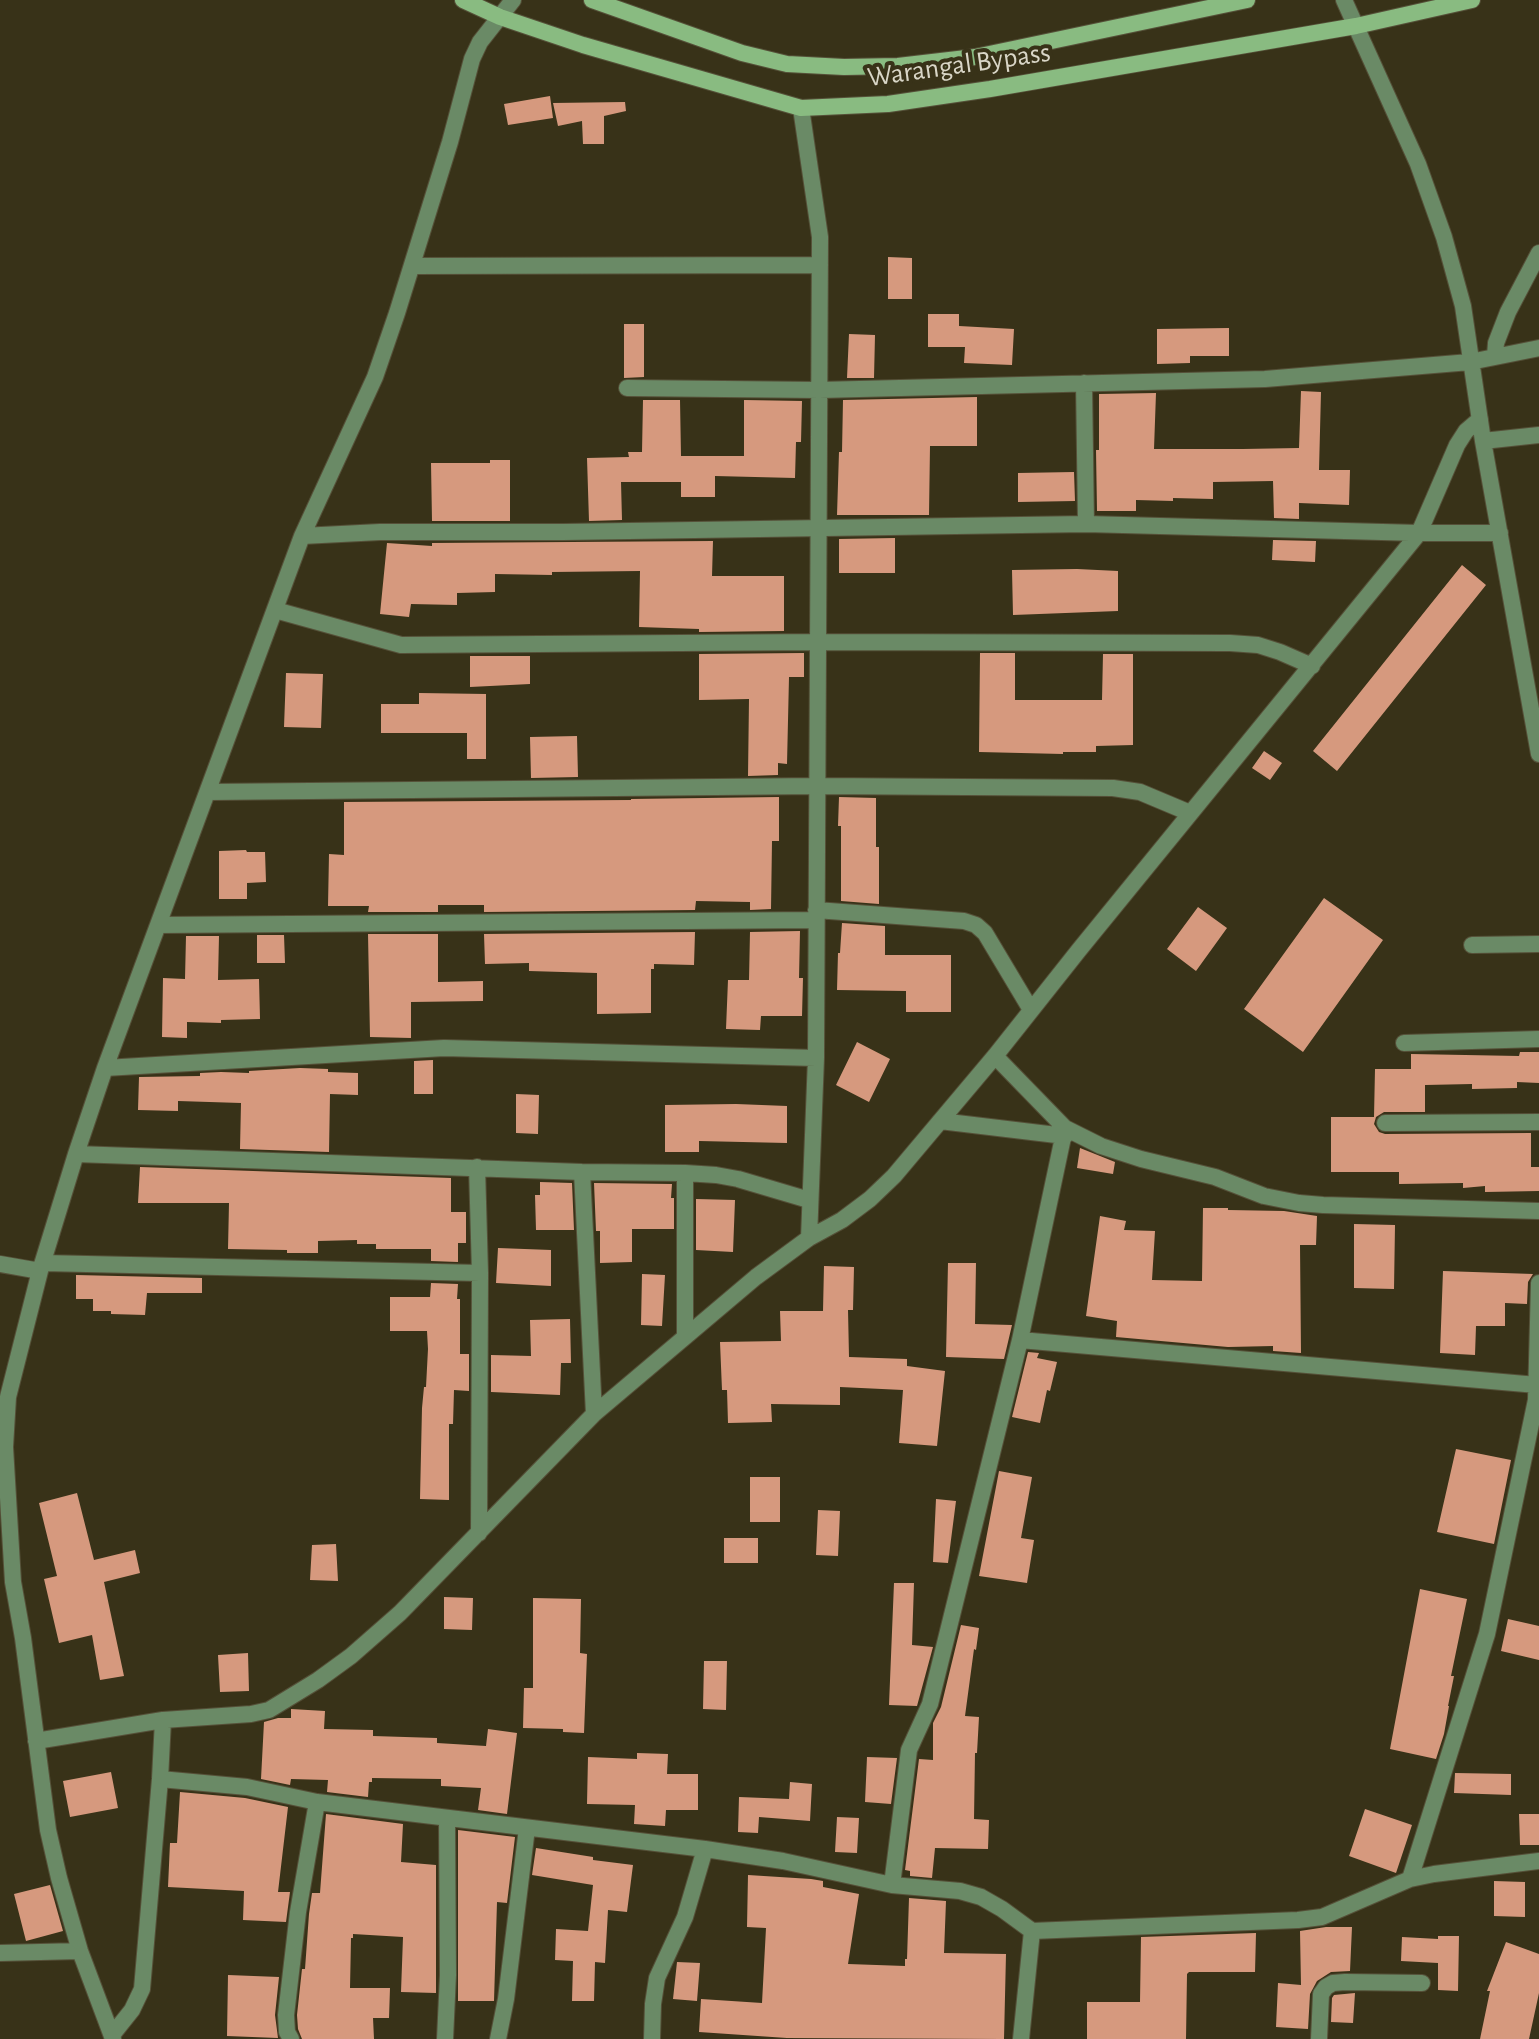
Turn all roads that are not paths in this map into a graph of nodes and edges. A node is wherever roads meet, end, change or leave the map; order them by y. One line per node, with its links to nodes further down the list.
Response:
1 (463, 0): 7 (main road, Warangal Bypass)
2 (513, 0): 7 (street)
3 (592, 0): 4 (main road, Warangal Bypass)
4 (1247, 0)
5 (1344, 0): 8 (street)
6 (1472, 0): 8 (main road, Warangal Bypass)
7 (500, 17): 9 (main road, Warangal Bypass); 12 (street)
8 (1356, 26): 9 (main road, Warangal Bypass); 15 (street)
9 (801, 108): 11 (street)
10 (1539, 253): 14 (street)
11 (820, 265): 12 (street); 18 (street)
12 (412, 266): 26 (street)
13 (1539, 348): 14 (street)
14 (1495, 356): 15 (street)
15 (1470, 362): 16 (street); 19 (street)
16 (1084, 383): 18 (street); 22 (street)
17 (627, 388): 18 (street)
18 (819, 390): 23 (street)
19 (1480, 419): 21 (street); 24 (street)
20 (1539, 435): 21 (street)
21 (1483, 441): 25 (street)
22 (1086, 524): 23 (street); 24 (street)
23 (819, 528): 26 (street); 28 (street)
24 (1419, 533): 25 (street); 29 (street)
25 (1500, 533): 30 (street)
26 (302, 536): 27 (street)
27 (275, 610): 28 (street); 32 (street)
28 (818, 642): 29 (street); 31 (street)
29 (1312, 666): 33 (street)
30 (1539, 754)
31 (817, 786): 32 (street); 33 (street); 34 (street)
32 (208, 792): 35 (street)
33 (1190, 813): 38 (street)
34 (816, 915): 35 (street); 38 (street); 42 (street)
35 (158, 925): 43 (street)
36 (1539, 944): 37 (street)
37 (1472, 945)
38 (1031, 1010): 41 (street)
39 (1539, 1039): 40 (street)
40 (1404, 1043)
41 (995, 1056): 44 (street); 47 (street)
42 (816, 1058): 43 (street); 52 (street)
43 (105, 1068): 48 (street)
44 (940, 1121): 47 (street); 54 (street)
45 (1539, 1122): 46 (street)
46 (1385, 1123)
47 (1065, 1132): 53 (street); 60 (street)
48 (76, 1154): 49 (street); 56 (street)
49 (477, 1167): 50 (street); 57 (street)
50 (582, 1172): 51 (street); 62 (street)
51 (685, 1173): 52 (street); 59 (street)
52 (809, 1200): 54 (street)
53 (1539, 1211)
54 (809, 1238): 59 (street)
55 (0, 1264): 56 (street)
56 (41, 1267): 57 (street); 63 (street)
57 (480, 1273): 64 (street)
58 (1539, 1283): 61 (street)
59 (685, 1337): 62 (street)
60 (1020, 1340): 61 (street); 75 (street)
61 (1537, 1395): 74 (street)
62 (594, 1414): 64 (street)
63 (3, 1447): 65 (street)
64 (479, 1533): 66 (street)
65 (6, 1583): 67 (street)
66 (163, 1720): 67 (street); 68 (street)
67 (36, 1741): 77 (street)
68 (160, 1779): 69 (street); 80 (street)
69 (317, 1802): 70 (street); 81 (street)
70 (447, 1819): 71 (street); 82 (street)
71 (527, 1828): 72 (street); 83 (street)
72 (705, 1849): 75 (street); 84 (street)
73 (1539, 1861): 74 (street)
74 (1410, 1879): 76 (street)
75 (892, 1885): 76 (street)
76 (1032, 1931): 85 (street)
77 (80, 1951): 78 (street); 80 (street)
78 (0, 1953)
79 (1422, 1983): 86 (street)
80 (112, 2037)
81 (291, 2039)
82 (445, 2039)
83 (498, 2039)
84 (652, 2039)
85 (1021, 2039)
86 (1319, 2039)

